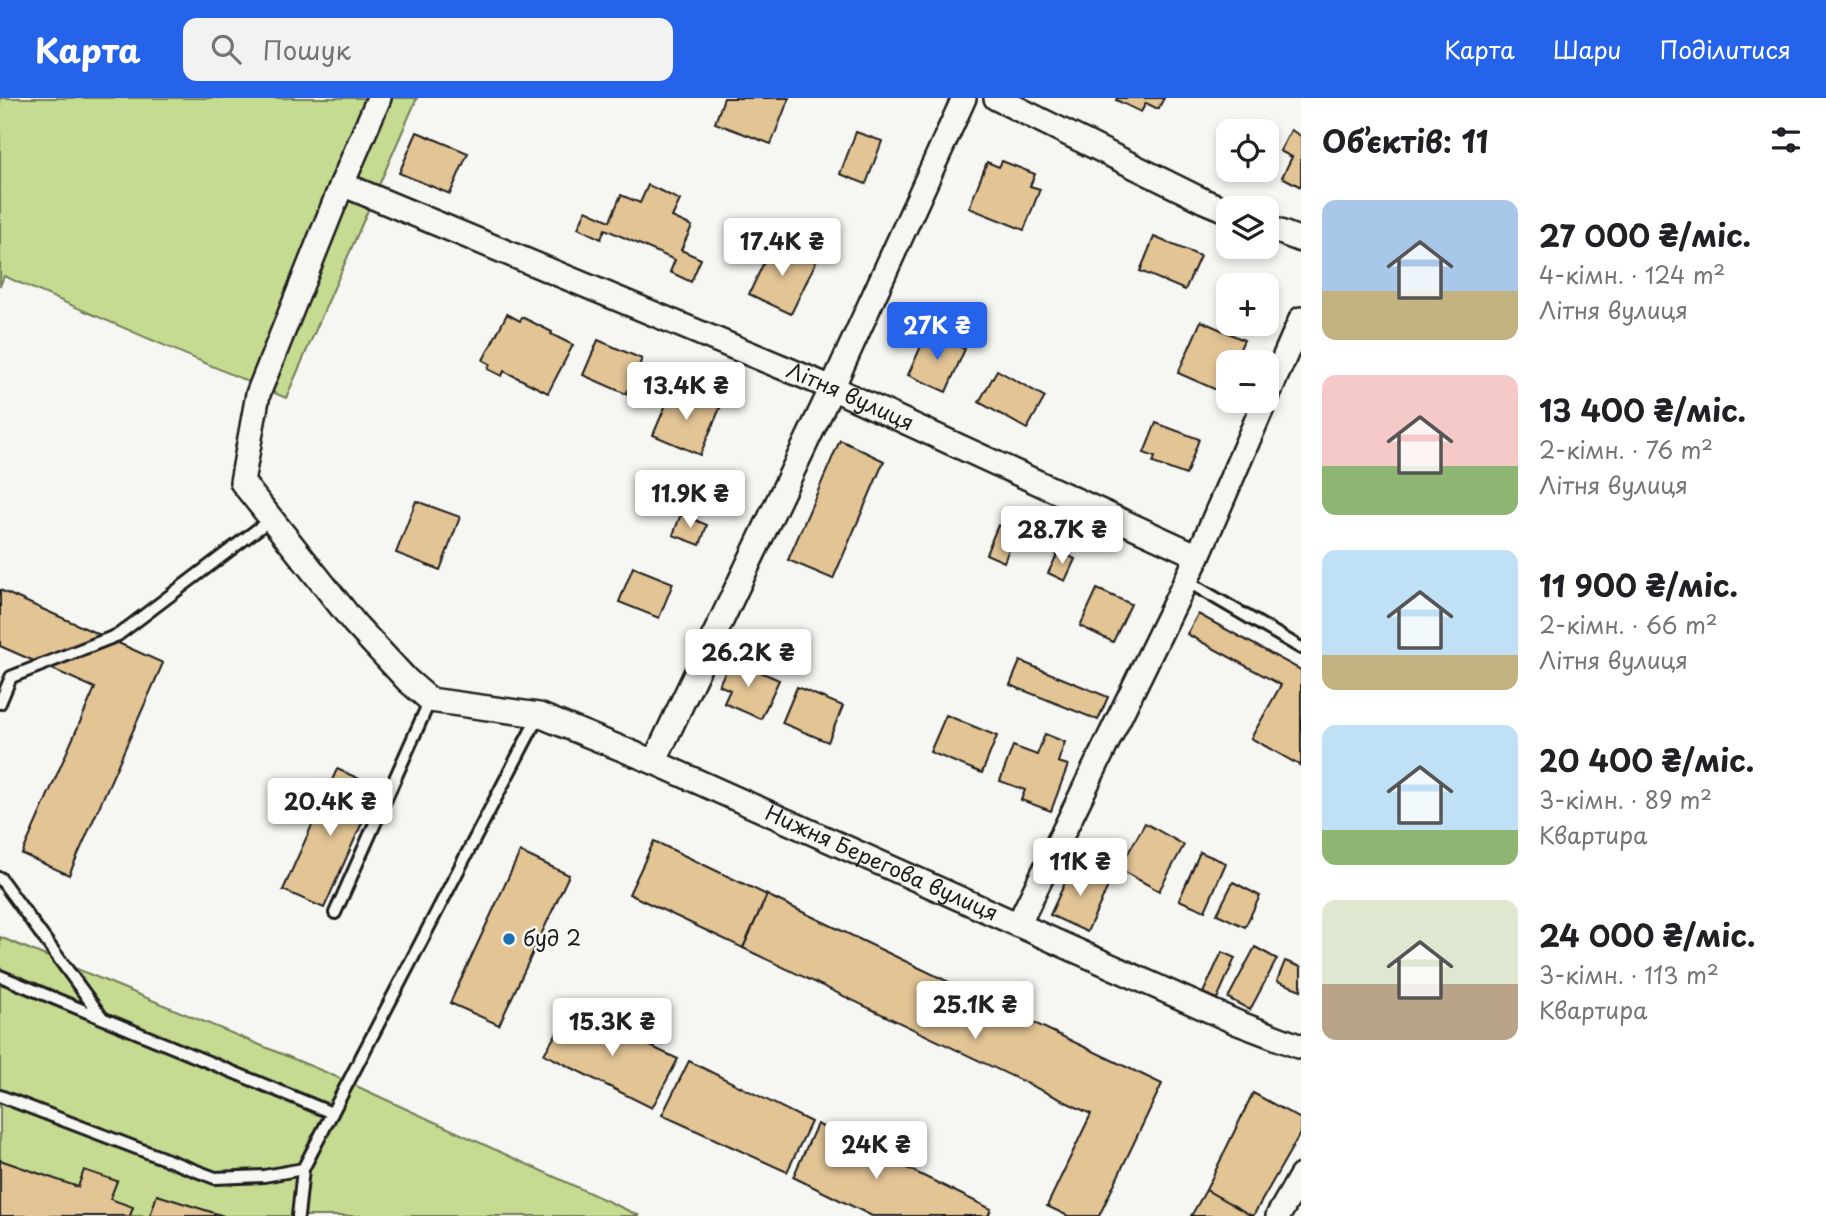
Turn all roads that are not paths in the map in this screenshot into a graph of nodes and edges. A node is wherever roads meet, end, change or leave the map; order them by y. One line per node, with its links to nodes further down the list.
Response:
1 (379, 98): 4 (street)
2 (964, 98): 10 (street)
3 (996, 98): 5 (street)
4 (342, 184): 10 (street, Літня вулиця); 12 (street)
5 (1216, 206)
6 (1279, 232): 7 (street)
7 (1301, 240)
8 (1299, 330): 9 (street)
9 (1279, 372)
10 (832, 388): 13 (street, Літня вулиця); 19 (street)
11 (1260, 413): 13 (street)
12 (271, 519): 16 (street); 17 (lane)
13 (1198, 556): 14 (street)
14 (1185, 580): 15 (lane); 22 (street)
15 (1301, 648)
16 (430, 700): 18 (street, Нижня Берегова вулиця); 21 (lane)
17 (0, 703)
18 (539, 715): 19 (street, Нижня Берегова вулиця); 27 (lane)
19 (654, 762): 22 (street, Нижня Берегова вулиця)
20 (0, 878): 24 (lane)
21 (335, 913)
22 (1018, 925): 25 (street, Нижня Берегова вулиця)
23 (0, 976): 24 (lane)
24 (103, 1018): 27 (lane)
25 (1301, 1047)
26 (0, 1096): 28 (lane)
27 (332, 1112): 28 (lane)
28 (303, 1169): 30 (lane)
29 (1301, 1176): 31 (street)
30 (298, 1216)
31 (1278, 1216)

